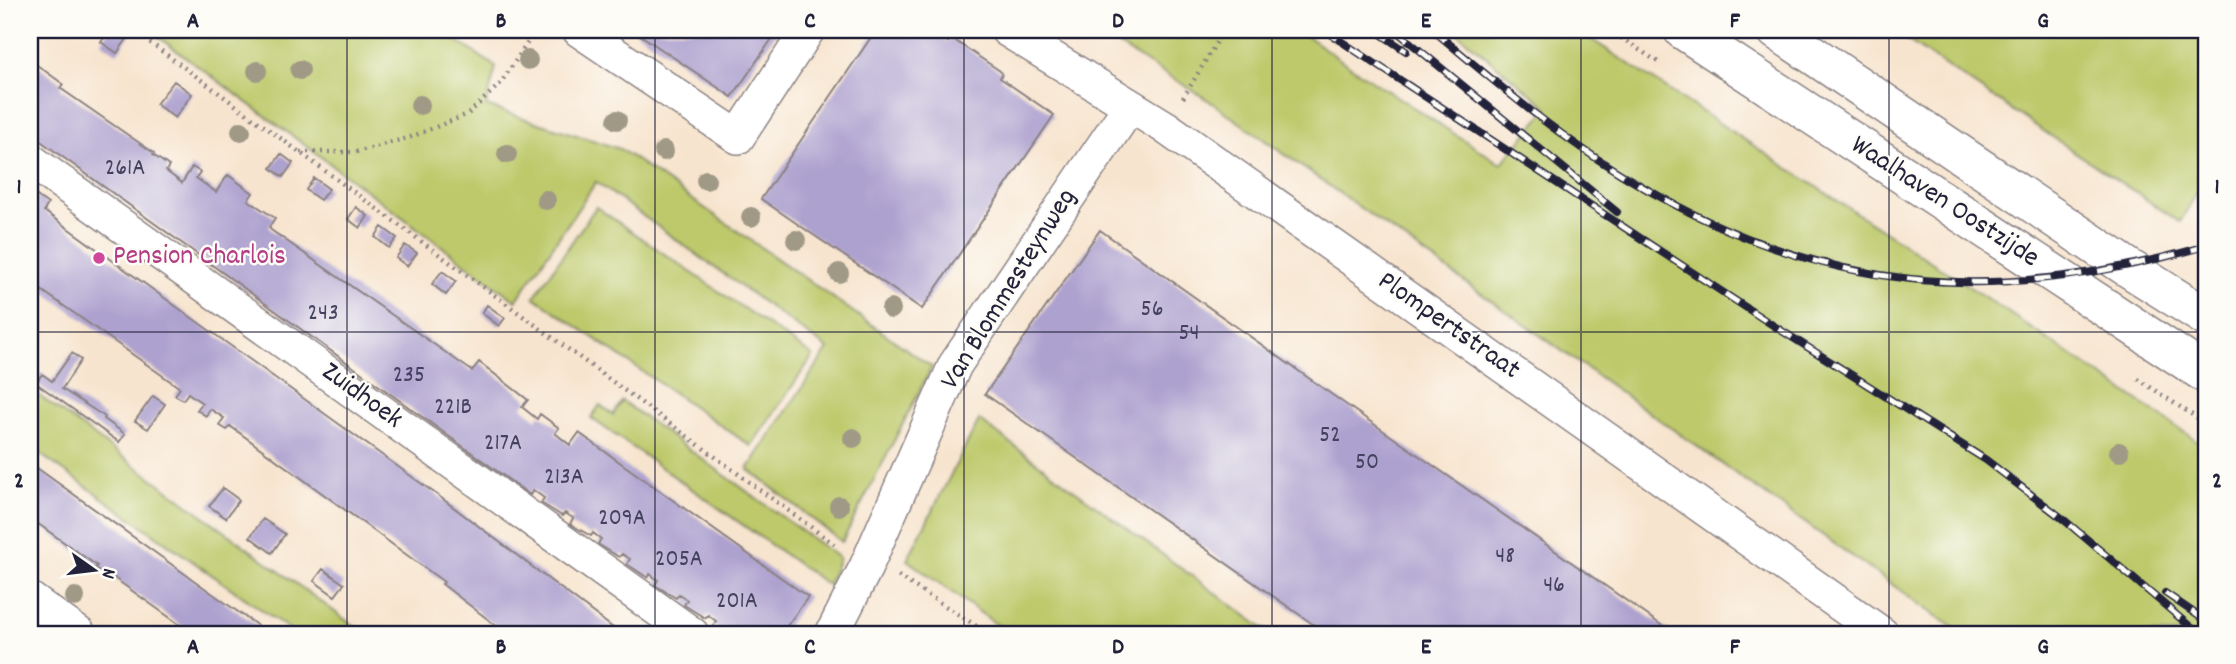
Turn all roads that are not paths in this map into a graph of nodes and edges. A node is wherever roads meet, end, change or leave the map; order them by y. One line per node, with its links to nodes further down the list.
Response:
1 (579, 30): 2 (street)
2 (808, 30)
3 (1007, 30): 6 (street, Plompertstraat)
4 (1683, 30): 9 (main road, Waalhaven Oostzijde)
5 (1776, 30): 8 (main road, Waalhaven Oostzijde)
6 (1130, 106): 13 (street, Van Blommesteynweg); 14 (street, Plompertstraat)
7 (30, 159): 12 (street, Zuidhoek)
8 (2206, 317)
9 (2206, 374)
10 (30, 599): 11 (street)
11 (79, 634)
12 (692, 634)
13 (832, 634)
14 (1882, 634)

